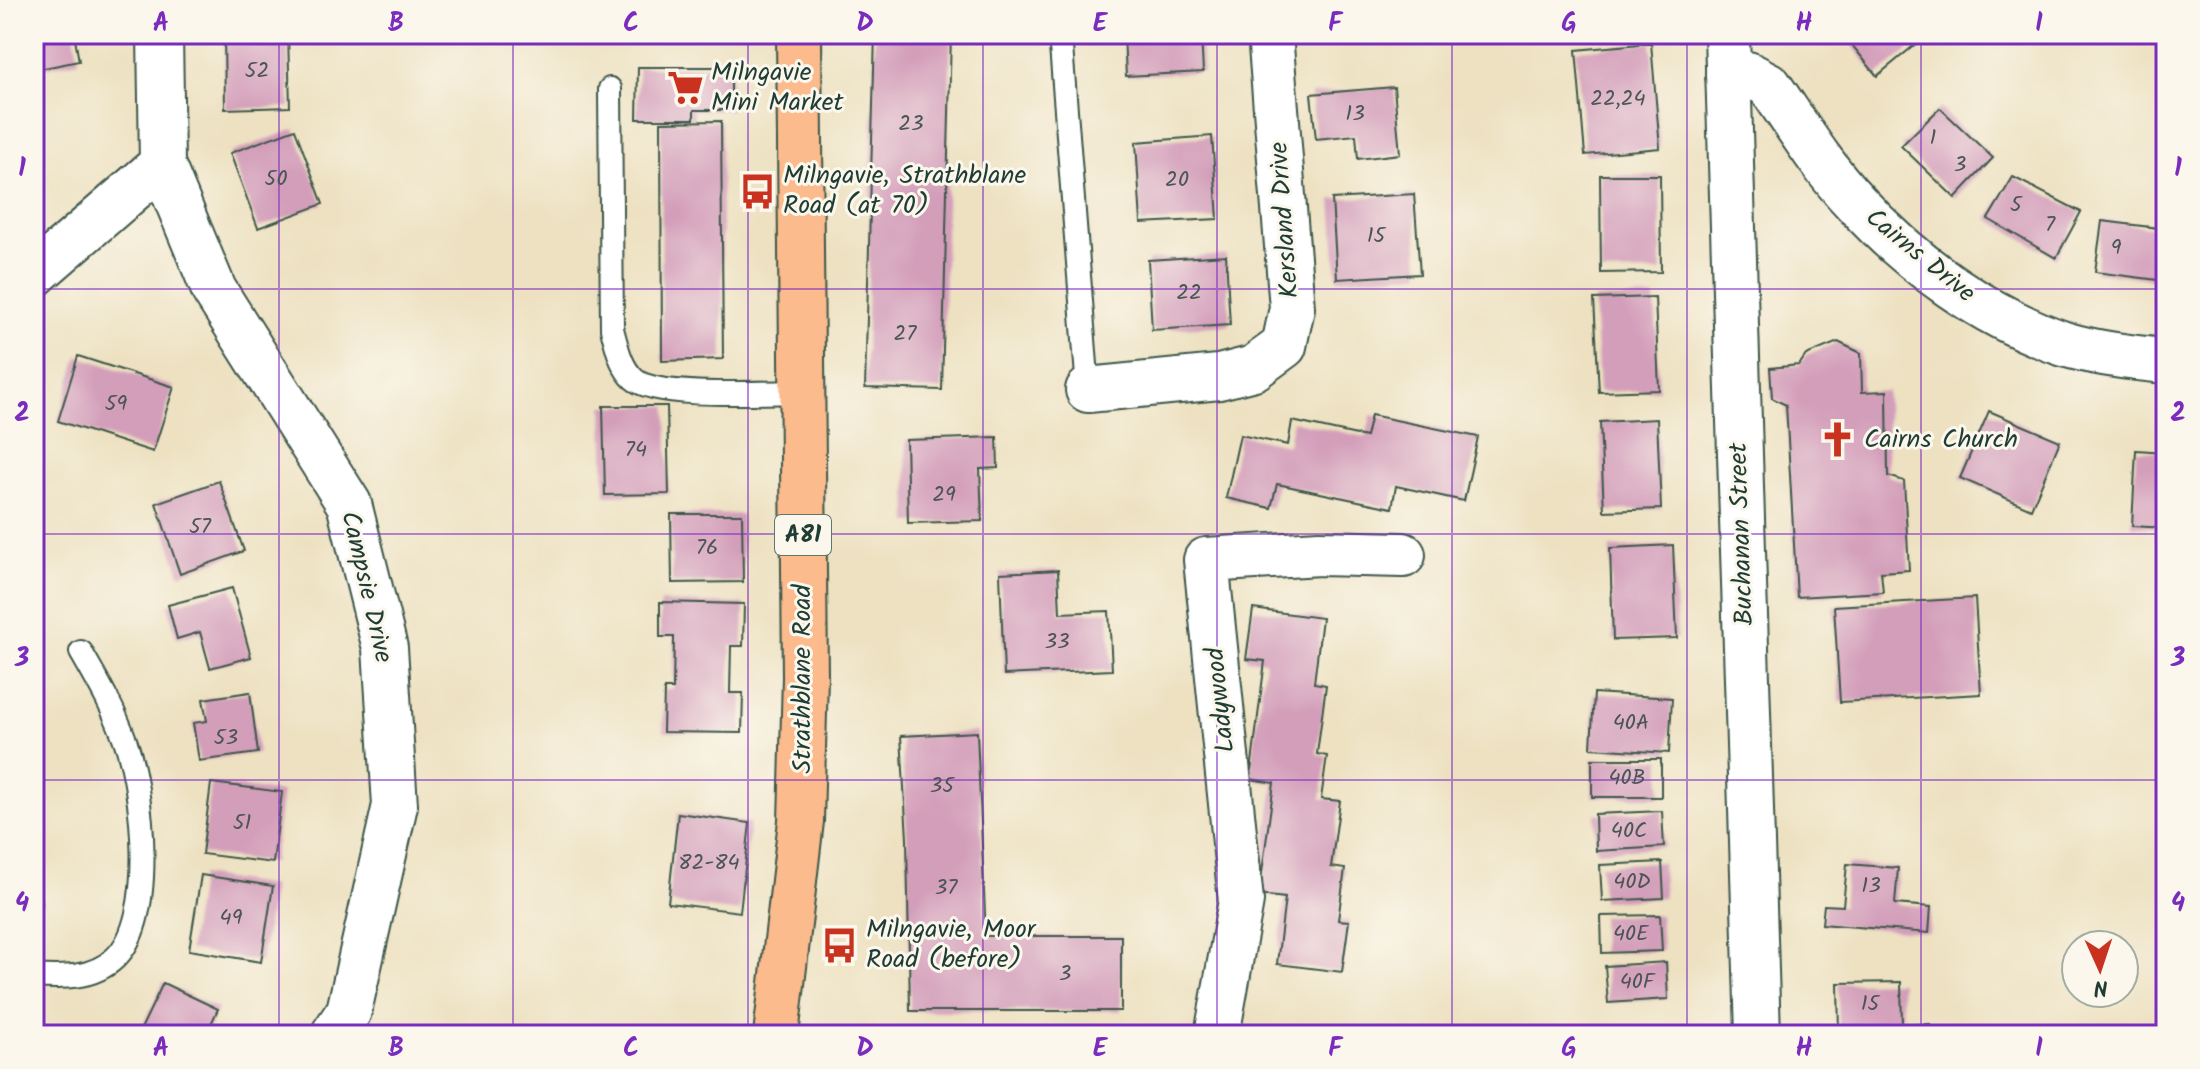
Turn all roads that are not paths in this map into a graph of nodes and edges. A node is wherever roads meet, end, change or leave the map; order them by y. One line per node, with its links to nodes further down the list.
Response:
1 (160, 34): 7 (street, Campsie Drive)
2 (799, 34): 11 (main road, Strathblane Road / A81)
3 (1060, 34): 10 (lane)
4 (1270, 34): 10 (street, Kersland Drive)
5 (1727, 54): 9 (street, Cairns Drive); 18 (street, Buchanan Street)
6 (610, 89): 11 (lane)
7 (162, 164): 8 (street); 15 (street, Campsie Drive)
8 (34, 275)
9 (2166, 361)
10 (1088, 390)
11 (801, 392): 16 (main road, Strathblane Road / A81)
12 (1403, 555): 17 (street, Ladywood)
13 (81, 652): 14 (lane)
14 (34, 976)
15 (333, 1035)
16 (776, 1035)
17 (1217, 1035)
18 (1758, 1035)

